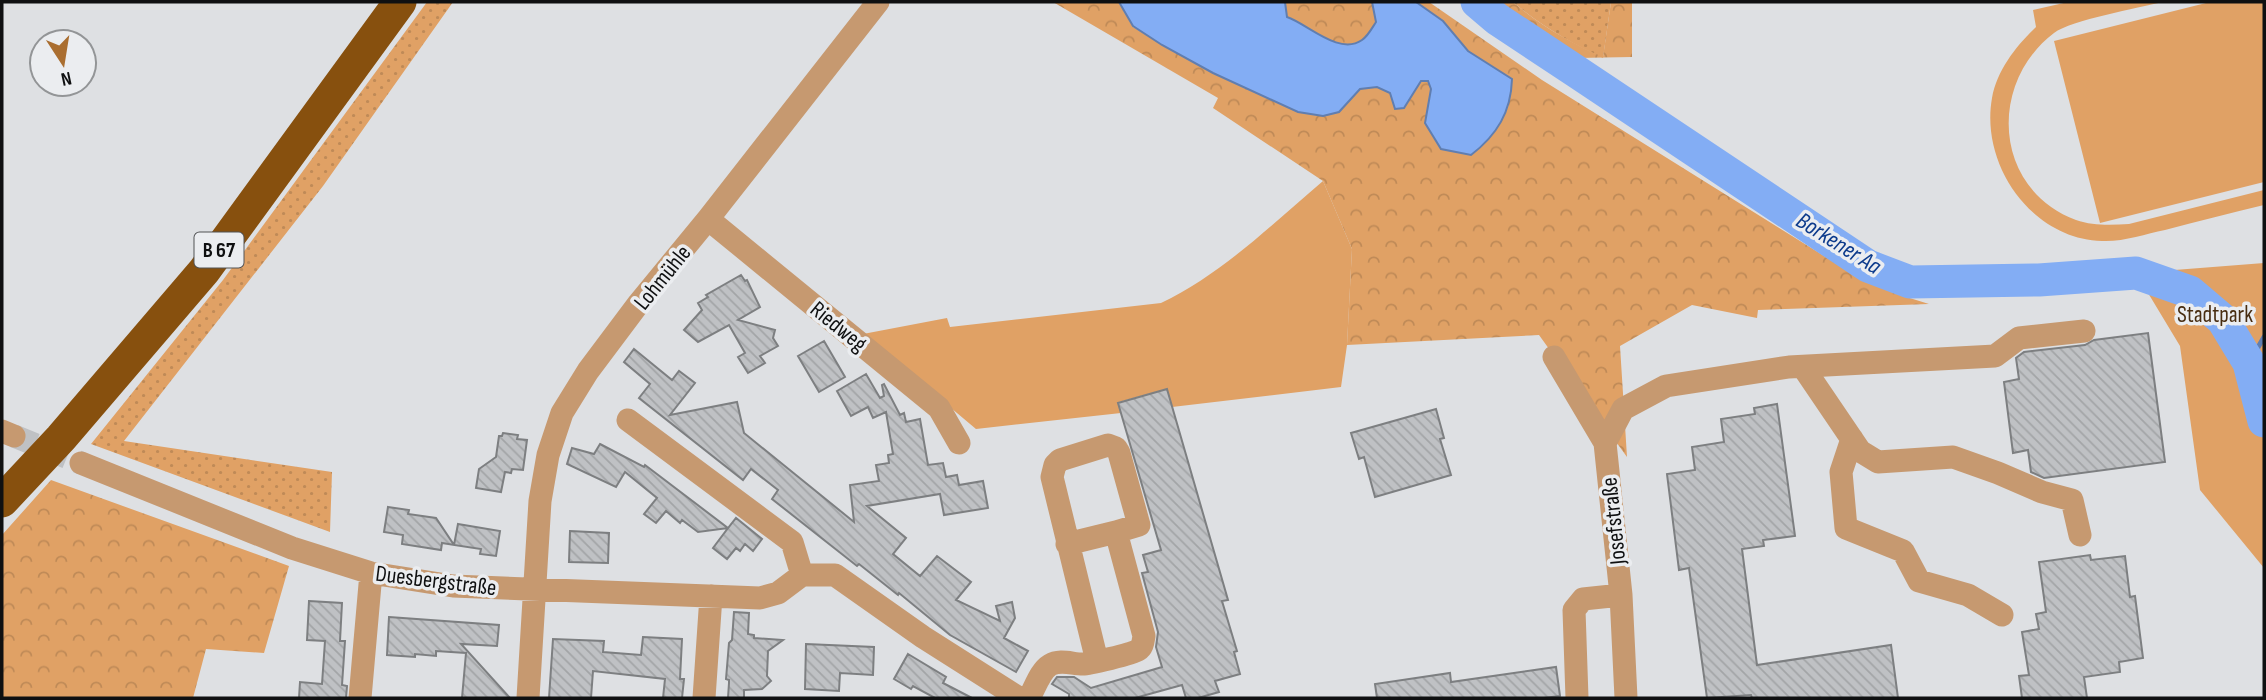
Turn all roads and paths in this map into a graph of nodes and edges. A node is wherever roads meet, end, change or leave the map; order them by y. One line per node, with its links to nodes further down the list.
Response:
1 (378, 2): 13 (highway, B 67)
2 (400, 2): 13 (highway, B 67)
3 (878, 2): 4 (street, Lohmühle)
4 (708, 219): 10 (street, Riedweg); 19 (street, Lohmühle)
5 (2084, 331): 7 (street)
6 (1554, 357): 11 (street, Josefstraße)
7 (1803, 367): 9 (street); 11 (street)
8 (628, 420): 18 (street)
9 (1852, 439): 15 (street); 22 (street)
10 (959, 443)
11 (1605, 443): 21 (street, Josefstraße)
12 (81, 463): 17 (street, Duesbergstraße)
13 (6, 492)
14 (1116, 532): 16 (street); 16 (street); 23 (street)
15 (2080, 535)
16 (1067, 544): 23 (street)
17 (371, 573): 19 (street, Duesbergstraße); 25 (street)
18 (802, 575): 20 (street, Duesbergstraße); 24 (street)
19 (534, 590): 20 (street, Duesbergstraße); 26 (street, Lohmühle)
20 (710, 596): 27 (street)
21 (1621, 596): 28 (street); 29 (street, Josefstraße)
22 (2002, 615)
23 (1097, 661): 24 (street)
24 (1015, 697)
25 (360, 698)
26 (528, 698)
27 (704, 698)
28 (1577, 698)
29 (1626, 698)

